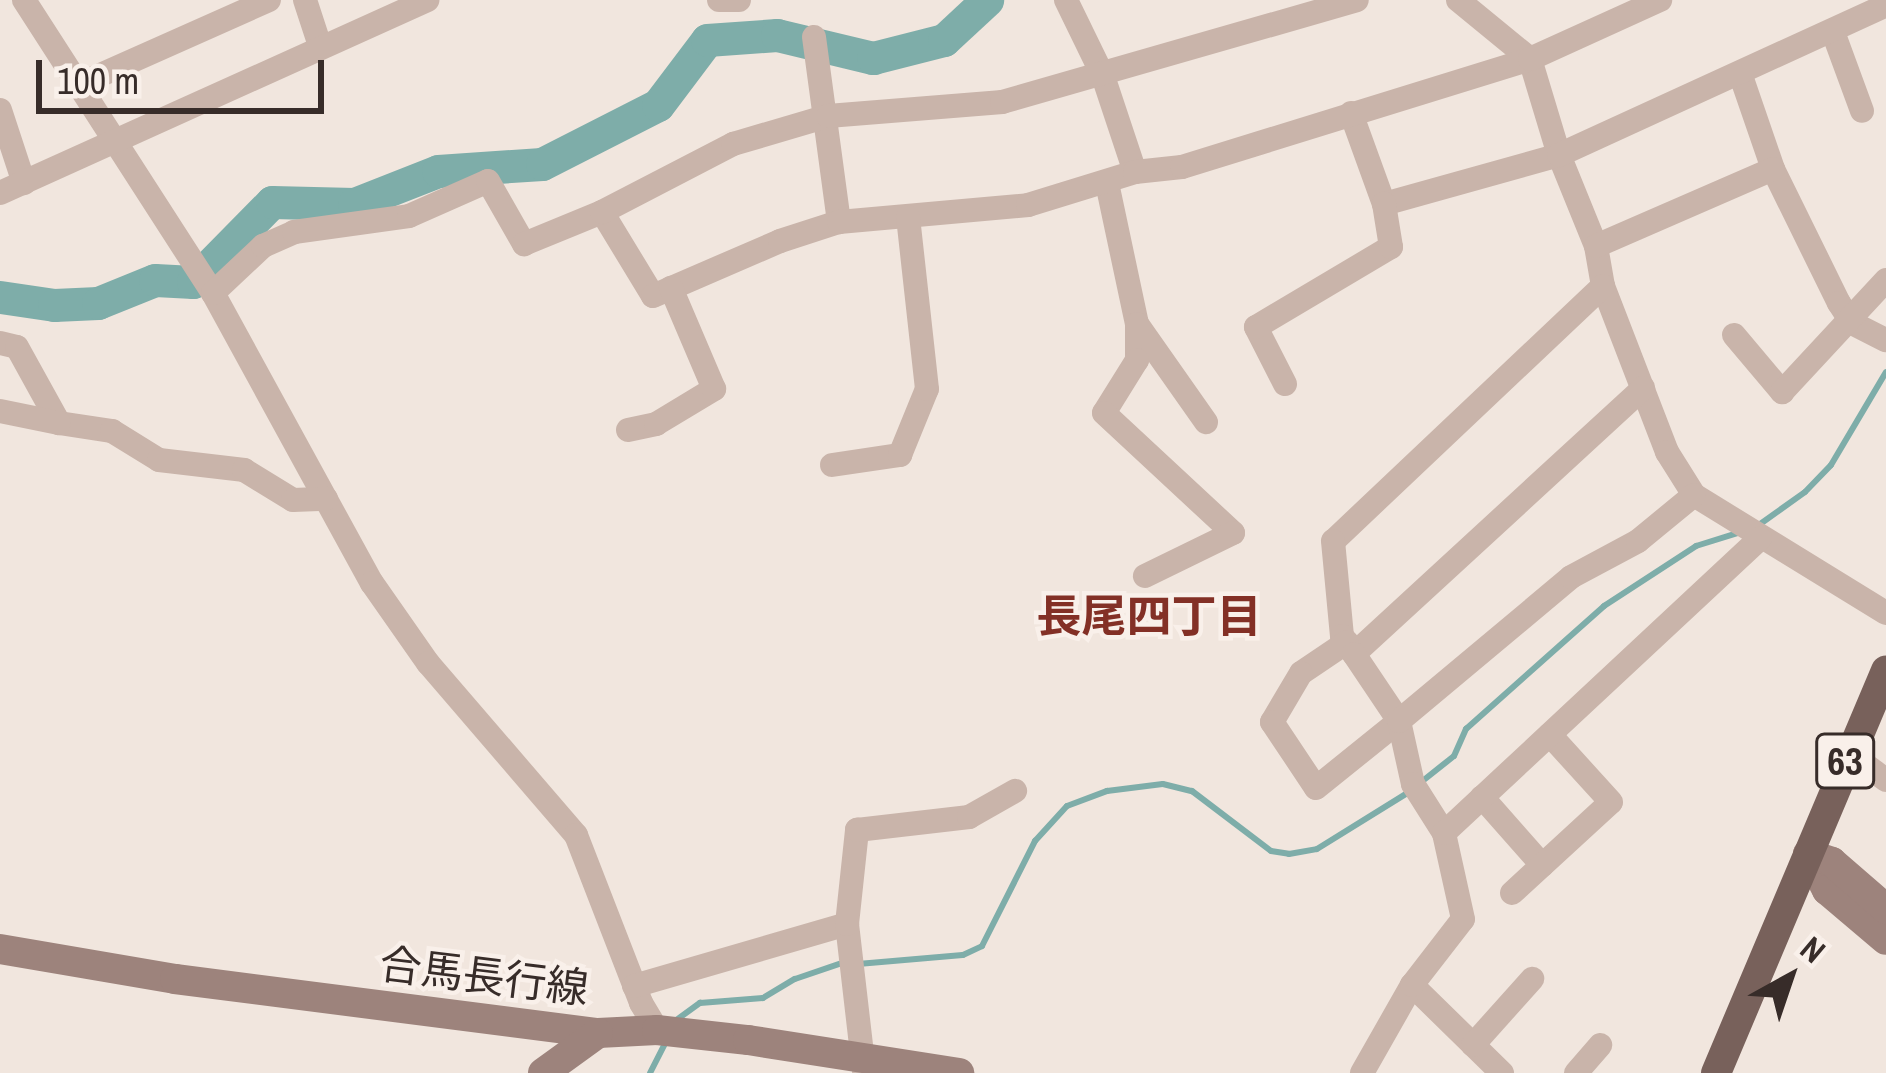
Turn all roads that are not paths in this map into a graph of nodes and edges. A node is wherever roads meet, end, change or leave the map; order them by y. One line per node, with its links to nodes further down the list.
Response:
1 (24, 0): 18 (street)
2 (269, 0): 18 (street)
3 (305, 0): 14 (street)
4 (427, 0): 14 (street)
5 (718, 0): 6 (street)
6 (739, 0)
7 (1066, 0): 16 (street)
8 (1357, 0): 16 (street)
9 (1457, 0): 15 (street)
10 (1660, 0): 15 (street)
11 (1886, 5): 12 (street)
12 (1833, 32): 17 (street); 20 (street)
13 (814, 38): 22 (street)
14 (320, 46): 23 (street)
15 (1530, 59): 21 (street); 24 (street)
16 (1103, 76): 22 (street); 26 (street)
17 (1741, 76): 24 (street); 25 (street)
18 (78, 85): 23 (street)
19 (0, 110): 27 (street)
20 (1862, 111)
21 (1351, 113): 26 (street); 30 (street)
22 (828, 116): 31 (street); 33 (street)
23 (113, 140): 27 (street); 38 (street)
24 (1559, 155): 30 (street); 34 (street)
25 (1772, 169): 34 (street); 39 (street)
26 (1136, 172): 28 (street)
27 (24, 182): 29 (street)
28 (1107, 183): 32 (street); 40 (street)
29 (0, 193)
30 (1384, 205): 44 (street)
31 (602, 212): 37 (street); 38 (street)
32 (908, 217): 33 (street); 50 (street)
33 (839, 222): 37 (street)
34 (1596, 246): 36 (street)
35 (1886, 280): 39 (street)
36 (1603, 286): 45 (street); 56 (street)
37 (671, 289): 49 (street)
38 (213, 293): 52 (street)
39 (1852, 322): 41 (street); 42 (street)
40 (1138, 324): 48 (street); 54 (street)
41 (1734, 335)
42 (1886, 340)
43 (0, 343): 47 (street)
44 (1285, 385)
45 (1643, 388): 51 (street); 56 (street)
46 (0, 411): 47 (street)
47 (59, 422): 52 (street)
48 (1206, 422)
49 (628, 430)
50 (832, 465)
51 (1694, 495): 53 (street); 58 (street)
52 (326, 499): 74 (street)
53 (1760, 538): 55 (street); 59 (street)
54 (1145, 575)
55 (1886, 613)
56 (1351, 648): 58 (street); 58 (street)
57 (1886, 670): 60 (main road, 63)
58 (1399, 721): 64 (street)
59 (1550, 735): 63 (street); 66 (street)
60 (1849, 753): 61 (street); 65 (main road, 63)
61 (1886, 780)
62 (1015, 791): 69 (street)
63 (1482, 797): 64 (street); 66 (street)
64 (1444, 832): 73 (street)
65 (1808, 854): 68 (main road); 70 (main road); 85 (main road, 63)
66 (1542, 865): 67 (street)
67 (1512, 893)
68 (1886, 909)
69 (847, 924): 74 (street); 79 (street)
70 (1886, 940)
71 (0, 949): 76 (main road, 合馬長行線)
72 (1532, 979): 77 (street)
73 (1412, 985): 77 (street); 82 (street)
74 (634, 986): 75 (street)
75 (657, 1030): 76 (main road, 合馬長行線); 79 (main road, 合馬長行線)
76 (598, 1033): 80 (main road)
77 (1473, 1045): 83 (street)
78 (1600, 1045): 84 (street)
79 (862, 1064): 81 (main road, 合馬長行線)
80 (542, 1073)
81 (959, 1073)
82 (1362, 1073)
83 (1502, 1073)
84 (1576, 1073)
85 (1717, 1073)

